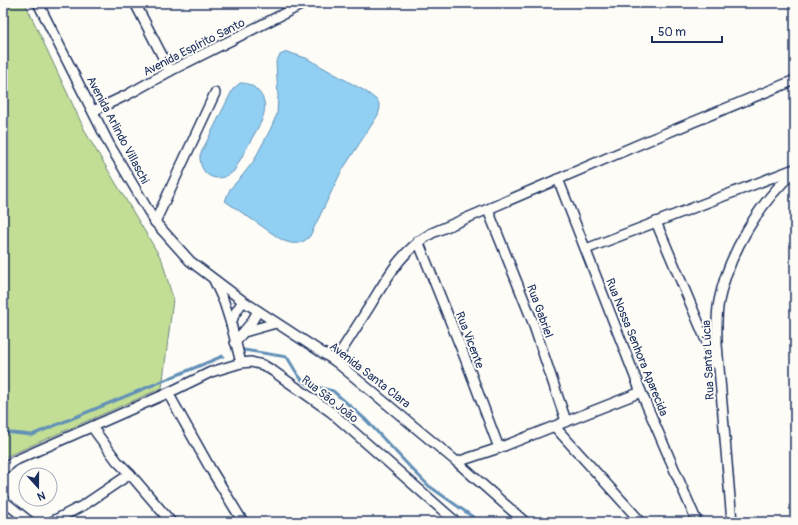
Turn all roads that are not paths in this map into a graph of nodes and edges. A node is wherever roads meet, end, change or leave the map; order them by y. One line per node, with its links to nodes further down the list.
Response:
1 (38, 3): 7 (street, Avenida Arlindo Villaschi)
2 (137, 4): 4 (street)
3 (300, 4): 4 (street, Avenida Espírito Santo)
4 (170, 71): 7 (street, Avenida Espírito Santo)
5 (795, 80): 9 (street)
6 (215, 93): 11 (street)
7 (93, 111): 11 (street, Avenida Arlindo Villaschi)
8 (795, 170): 12 (street); 25 (street, Rua Santa Lúcia)
9 (558, 179): 10 (street); 14 (street, Rua Nossa Senhora Aparecida)
10 (488, 210): 13 (street); 28 (street, Rua Gabriel)
11 (155, 222): 15 (street, Avenida Arlindo Villaschi)
12 (656, 222): 14 (street); 25 (street)
13 (418, 241): 23 (street); 31 (street, Rua Vicente)
14 (586, 249): 26 (street, Rua Nossa Senhora Aparecida)
15 (190, 260): 16 (street, Avenida Santa Clara)
16 (214, 278): 17 (street, Avenida Santa Clara); 20 (street)
17 (243, 301): 18 (street, Avenida Santa Clara); 20 (street)
18 (258, 311): 19 (street, Avenida Santa Clara); 21 (street)
19 (276, 323): 21 (street); 23 (street, Avenida Santa Clara)
20 (231, 324): 22 (street)
21 (244, 332): 22 (street)
22 (235, 342): 24 (street)
23 (335, 361): 32 (street, Avenida Santa Clara)
24 (241, 363): 27 (street, Rua São João); 40 (street, Rua São João)
25 (720, 373): 44 (street, Rua Santa Lúcia)
26 (641, 392): 28 (street); 43 (street, Rua Nossa Senhora Aparecida)
27 (168, 393): 29 (street, Rua São João); 39 (street)
28 (566, 421): 30 (street)
29 (92, 427): 33 (street, Rua São João); 34 (street)
30 (555, 427): 31 (street); 42 (street)
31 (498, 448): 32 (street)
32 (457, 462): 41 (street, Avenida Santa Clara)
33 (3, 470)
34 (130, 474): 37 (street); 38 (street)
35 (4, 503): 36 (street)
36 (30, 522)
37 (51, 522)
38 (171, 522)
39 (243, 522)
40 (456, 522)
41 (525, 522)
42 (641, 522)
43 (697, 522)
44 (732, 522)

